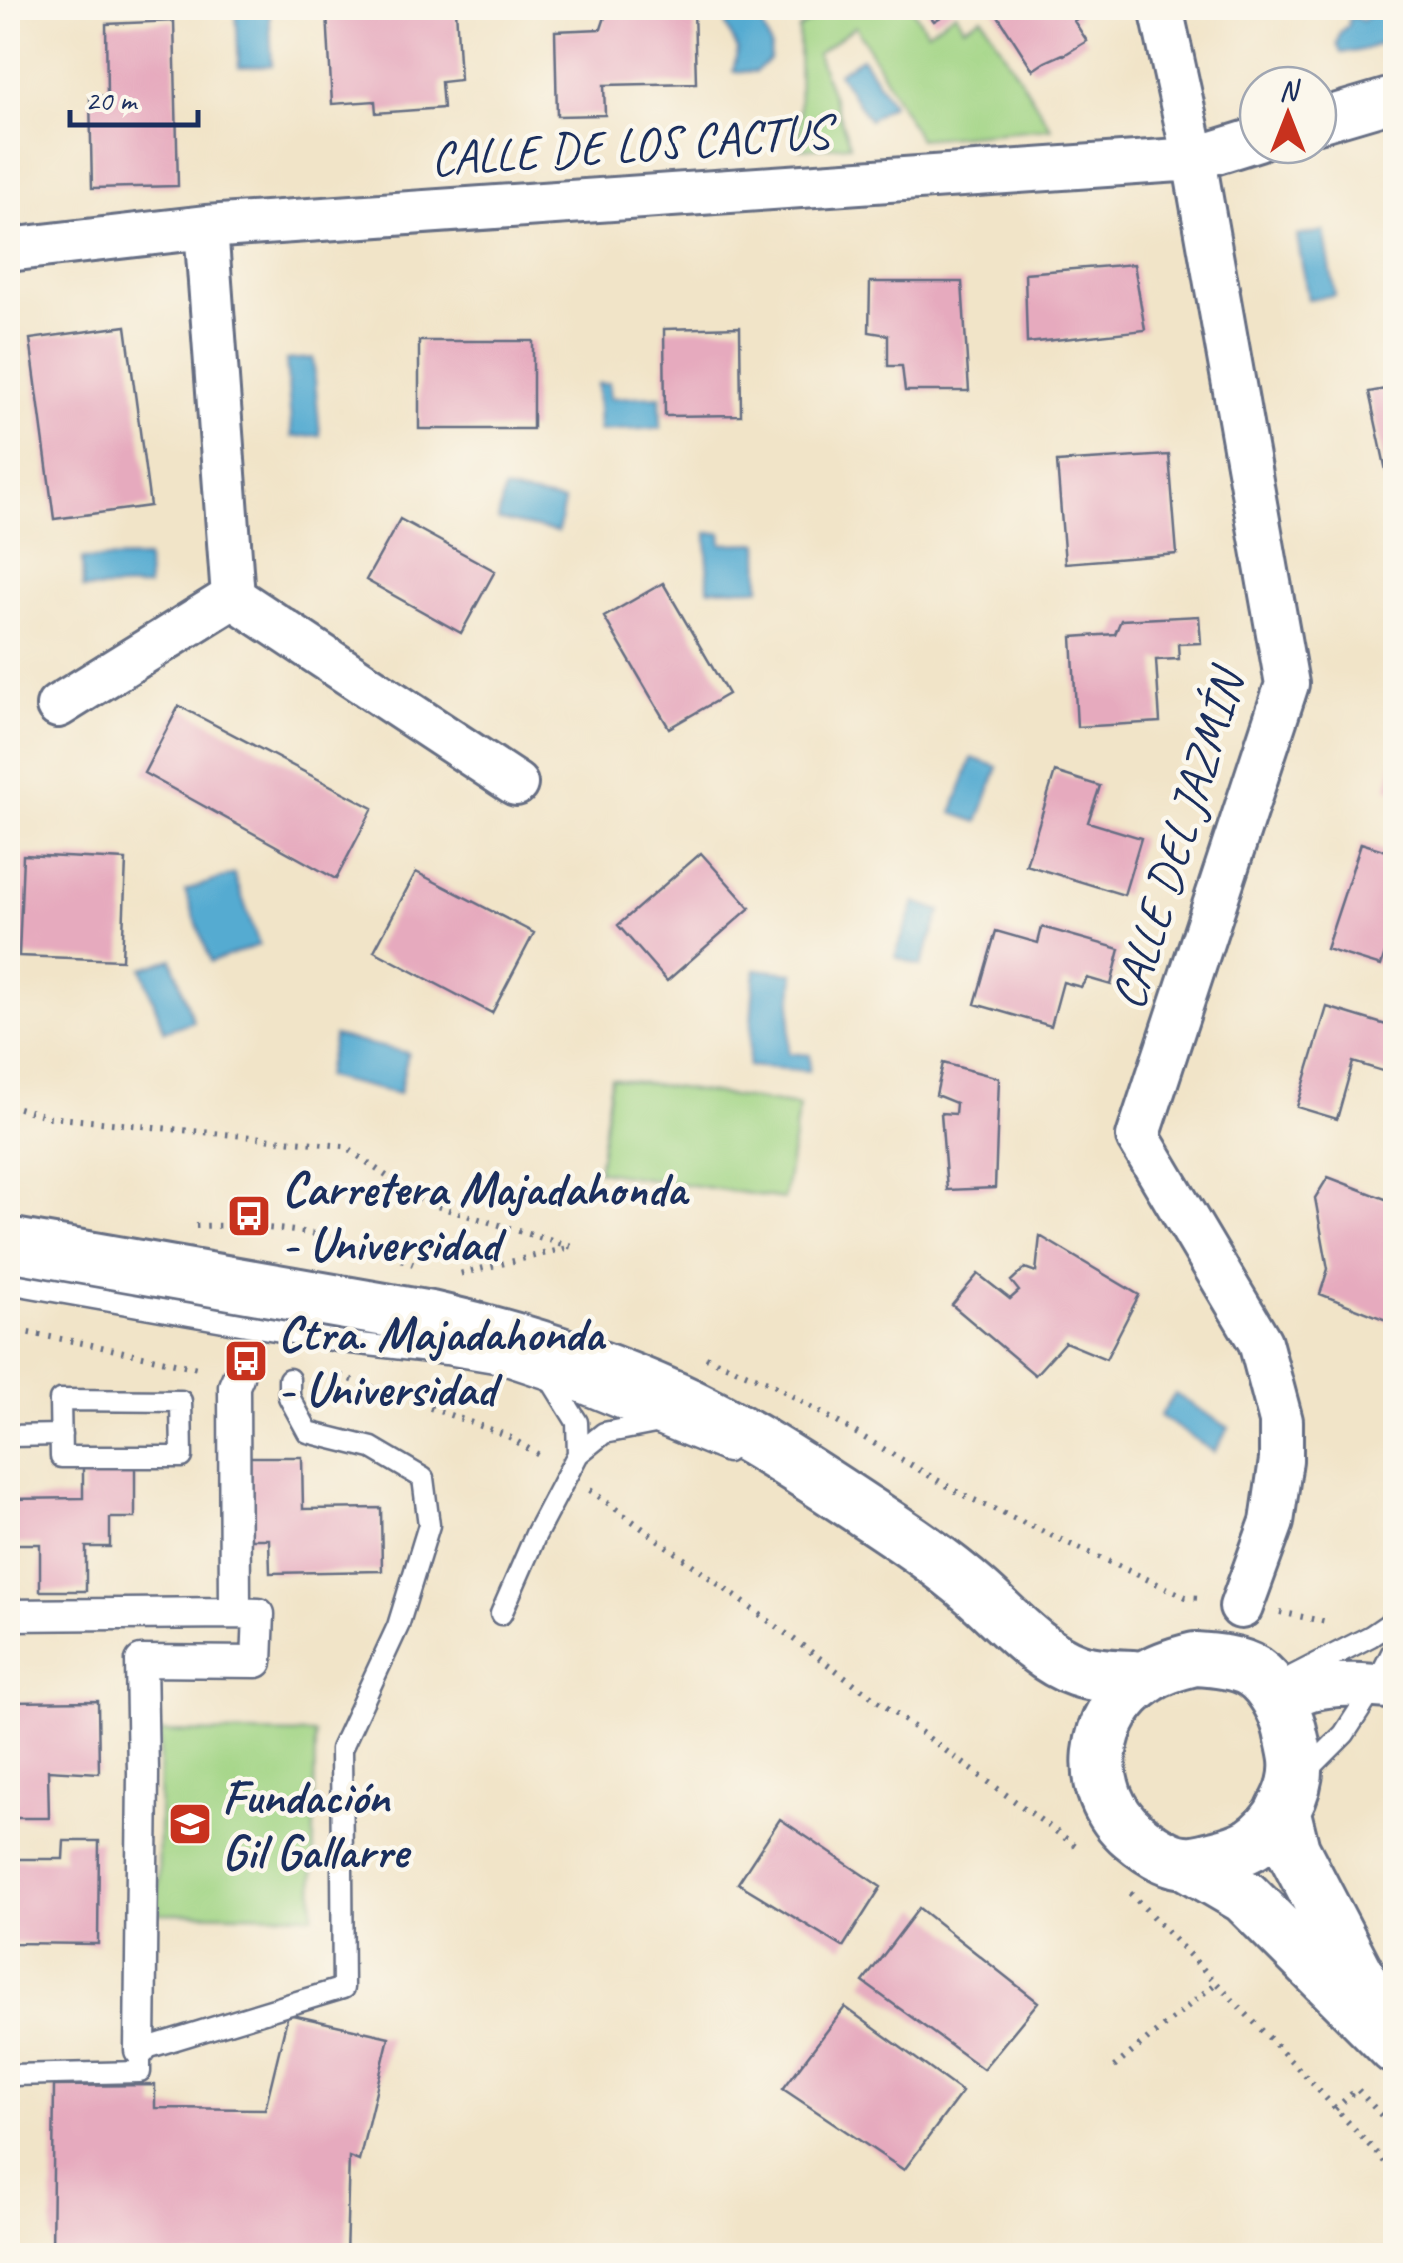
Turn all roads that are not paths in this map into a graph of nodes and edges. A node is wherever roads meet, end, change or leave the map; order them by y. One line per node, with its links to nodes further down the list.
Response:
1 (1161, 8): 5 (street, CALLE DEL JAZMÍN)
2 (1396, 98): 3 (street)
3 (1338, 115)
4 (1238, 145): 5 (street, CALLE DE LOS CACTUS)
5 (1194, 158): 6 (street, CALLE DE LOS CACTUS); 22 (street, CALLE DEL JAZMÍN)
6 (206, 227): 7 (street, CALLE DE LOS CACTUS); 8 (street)
7 (8, 250)
8 (233, 597): 9 (street); 10 (street)
9 (58, 706)
10 (516, 784)
11 (8, 1244): 20 (street)
12 (8, 1283): 15 (lane)
13 (238, 1377): 23 (street)
14 (289, 1379): 38 (lane)
15 (551, 1380): 16 (lane); 19 (lane)
16 (658, 1422): 19 (lane); 20 (lane)
17 (62, 1435): 17 (lane); 18 (lane)
18 (8, 1436)
19 (578, 1454): 24 (lane)
20 (866, 1511): 27 (street)
21 (141, 1603): 23 (street); 25 (street); 30 (street)
22 (1252, 1607): 29 (street, CALLE DEL JAZMÍN); 32 (street, CALLE DEL JAZMÍN)
23 (235, 1613): 30 (street)
24 (501, 1614)
25 (8, 1615)
26 (1396, 1619): 32 (lane)
27 (1020, 1633): 31 (street); 34 (street)
28 (1396, 1645): 33 (lane)
29 (1196, 1659): 31 (street); 32 (street)
30 (135, 1661): 38 (street)
31 (1145, 1678): 34 (street)
32 (1267, 1687): 33 (street); 35 (street)
33 (1385, 1687): 35 (lane)
34 (1099, 1762): 36 (street)
35 (1289, 1796): 36 (street); 37 (street)
36 (1185, 1862): 37 (street)
37 (1396, 2048)
38 (140, 2050): 39 (lane)
39 (8, 2073)

